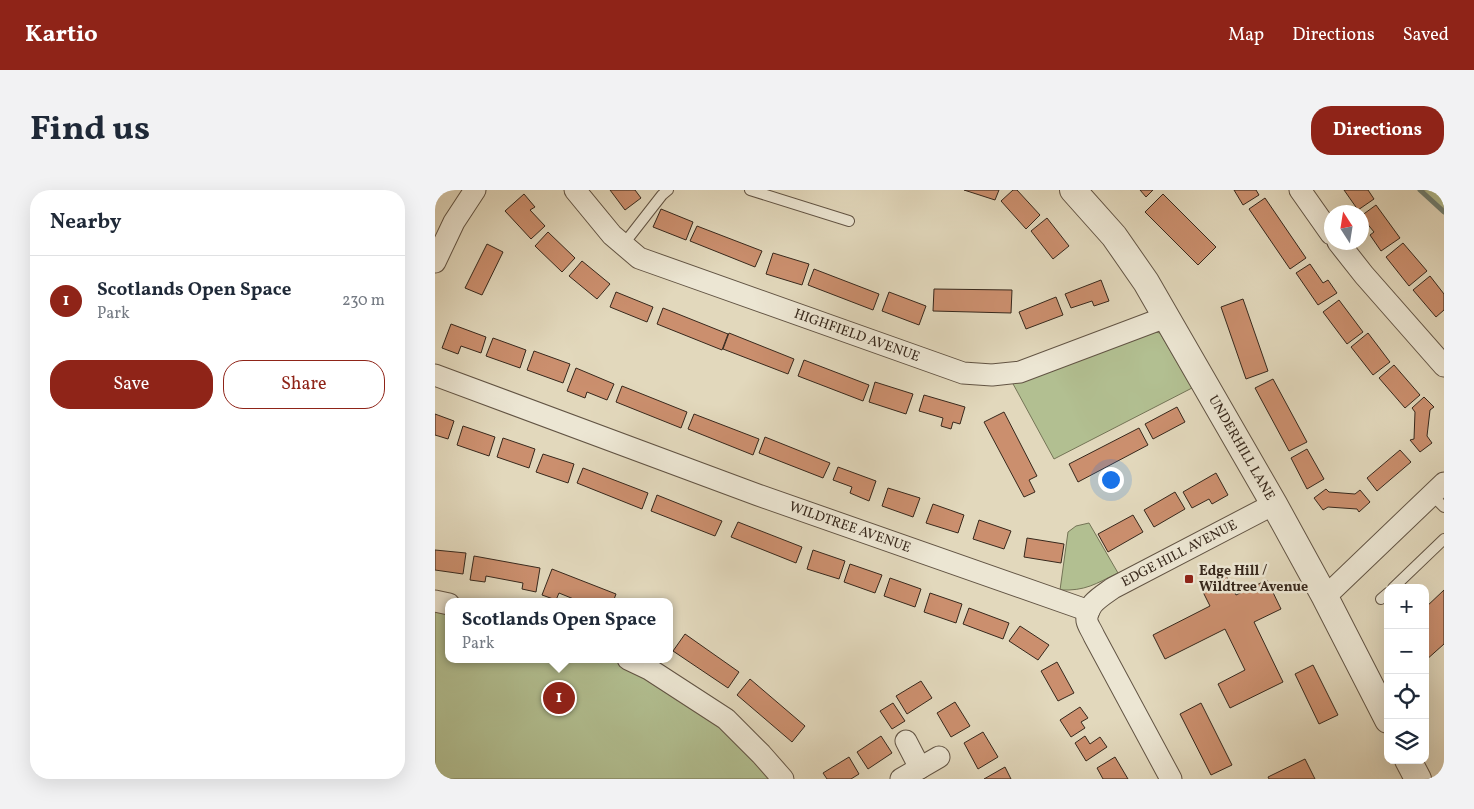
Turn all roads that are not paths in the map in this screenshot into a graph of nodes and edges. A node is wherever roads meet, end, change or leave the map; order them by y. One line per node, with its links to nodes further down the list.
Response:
1 (475, 190): 11 (street)
2 (575, 190): 9 (street, HIGHFIELD AVENUE)
3 (669, 190): 9 (lane)
4 (750, 190): 7 (lane)
5 (1073, 190): 12 (street, UNDERHILL LANE)
6 (1300, 190): 8 (street)
7 (849, 221)
8 (1324, 224)
9 (623, 245): 12 (street, HIGHFIELD AVENUE)
10 (1344, 250): 13 (street)
11 (435, 262)
12 (1166, 317): 16 (street, UNDERHILL LANE)
13 (1444, 366)
14 (435, 375): 20 (street, WILDTREE AVENUE)
15 (1440, 495): 19 (street)
16 (1274, 504): 19 (street, UNDERHILL LANE); 20 (street, EDGE HILL AVENUE)
17 (1444, 539): 18 (lane)
18 (1397, 584)
19 (1325, 597): 22 (street, UNDERHILL LANE)
20 (1089, 611): 29 (street)
21 (636, 663): 27 (street)
22 (1387, 719)
23 (905, 741): 26 (street)
24 (939, 757): 26 (street)
25 (1410, 764): 30 (street)
26 (920, 768): 28 (street)
27 (783, 779)
28 (901, 779)
29 (1171, 779)
30 (1418, 779)

